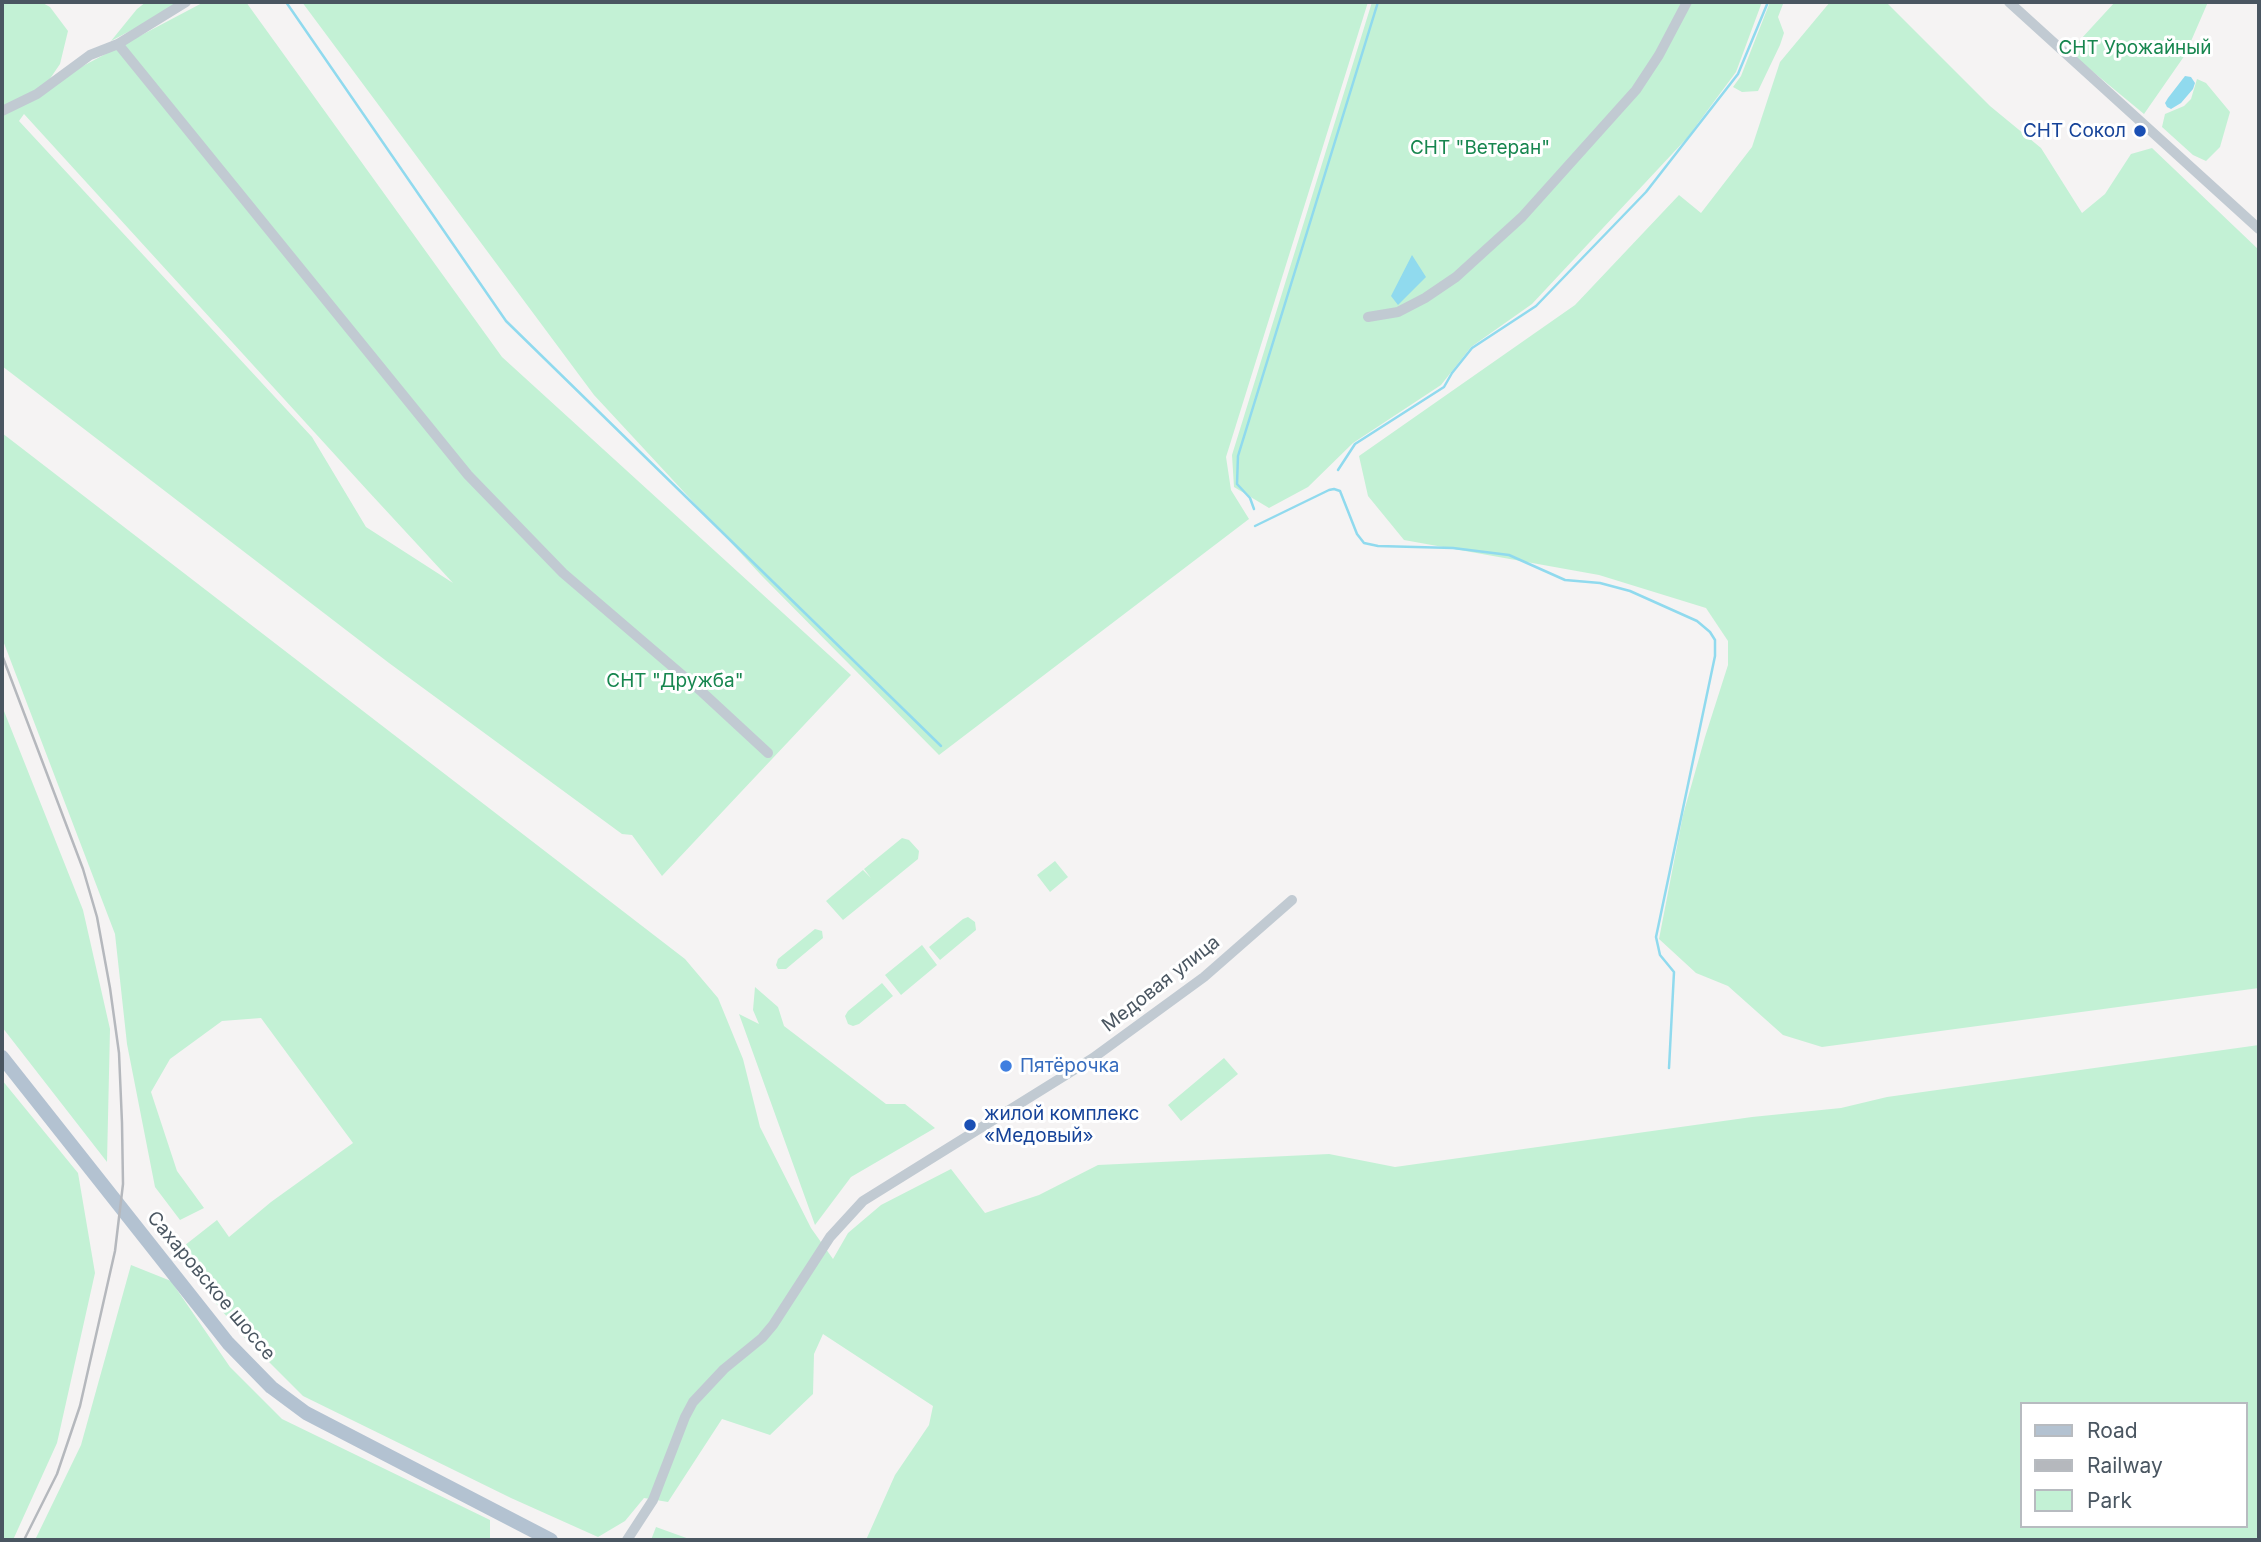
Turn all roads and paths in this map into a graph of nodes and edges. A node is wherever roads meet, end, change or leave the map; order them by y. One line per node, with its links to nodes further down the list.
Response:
1 (187, 2): 4 (street)
2 (1687, 2): 7 (street)
3 (2009, 2): 6 (street)
4 (118, 44): 5 (street); 8 (street)
5 (2, 111)
6 (2259, 229)
7 (1368, 317)
8 (768, 753)
9 (1292, 900): 12 (street, Медовая улица)
10 (2, 1057): 11 (main road, Сахаровское шоссе)
11 (551, 1540)
12 (627, 1540)

